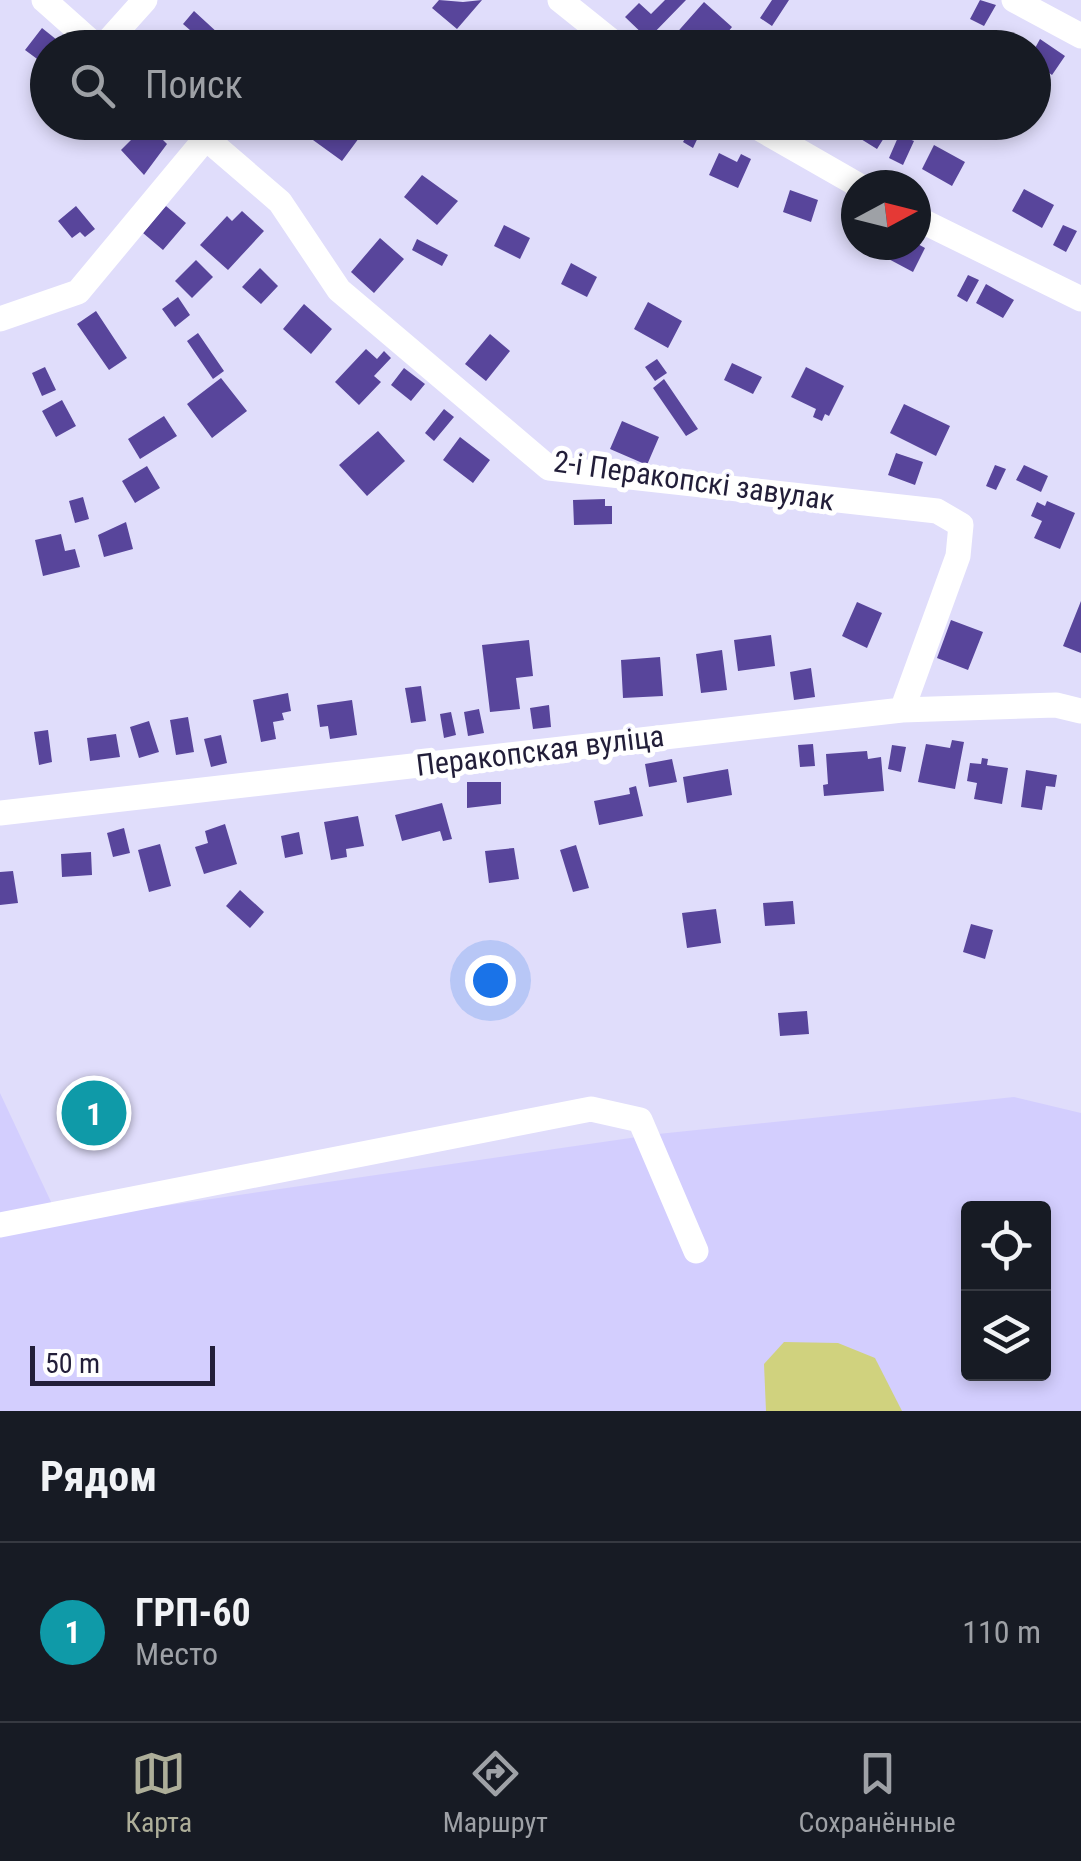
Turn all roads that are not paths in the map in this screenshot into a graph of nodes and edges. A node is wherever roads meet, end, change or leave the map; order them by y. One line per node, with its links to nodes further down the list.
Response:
1 (44, 0): 5 (street)
2 (145, 0): 6 (street)
3 (560, 0): 7 (street)
4 (1014, 0): 8 (street)
5 (79, 30)
6 (117, 30)
7 (598, 30)
8 (1081, 36)
9 (189, 140): 15 (street)
10 (208, 140): 16 (street, 2-і Перакопскі завулак)
11 (779, 140): 12 (street)
12 (841, 175)
13 (931, 225): 14 (street)
14 (1081, 299)
15 (0, 319)
16 (902, 710): 17 (street, Перакопская вуліца); 18 (street, Перакопская вуліца)
17 (1081, 711)
18 (0, 813)
19 (0, 1225): 20 (street)
20 (696, 1251)

